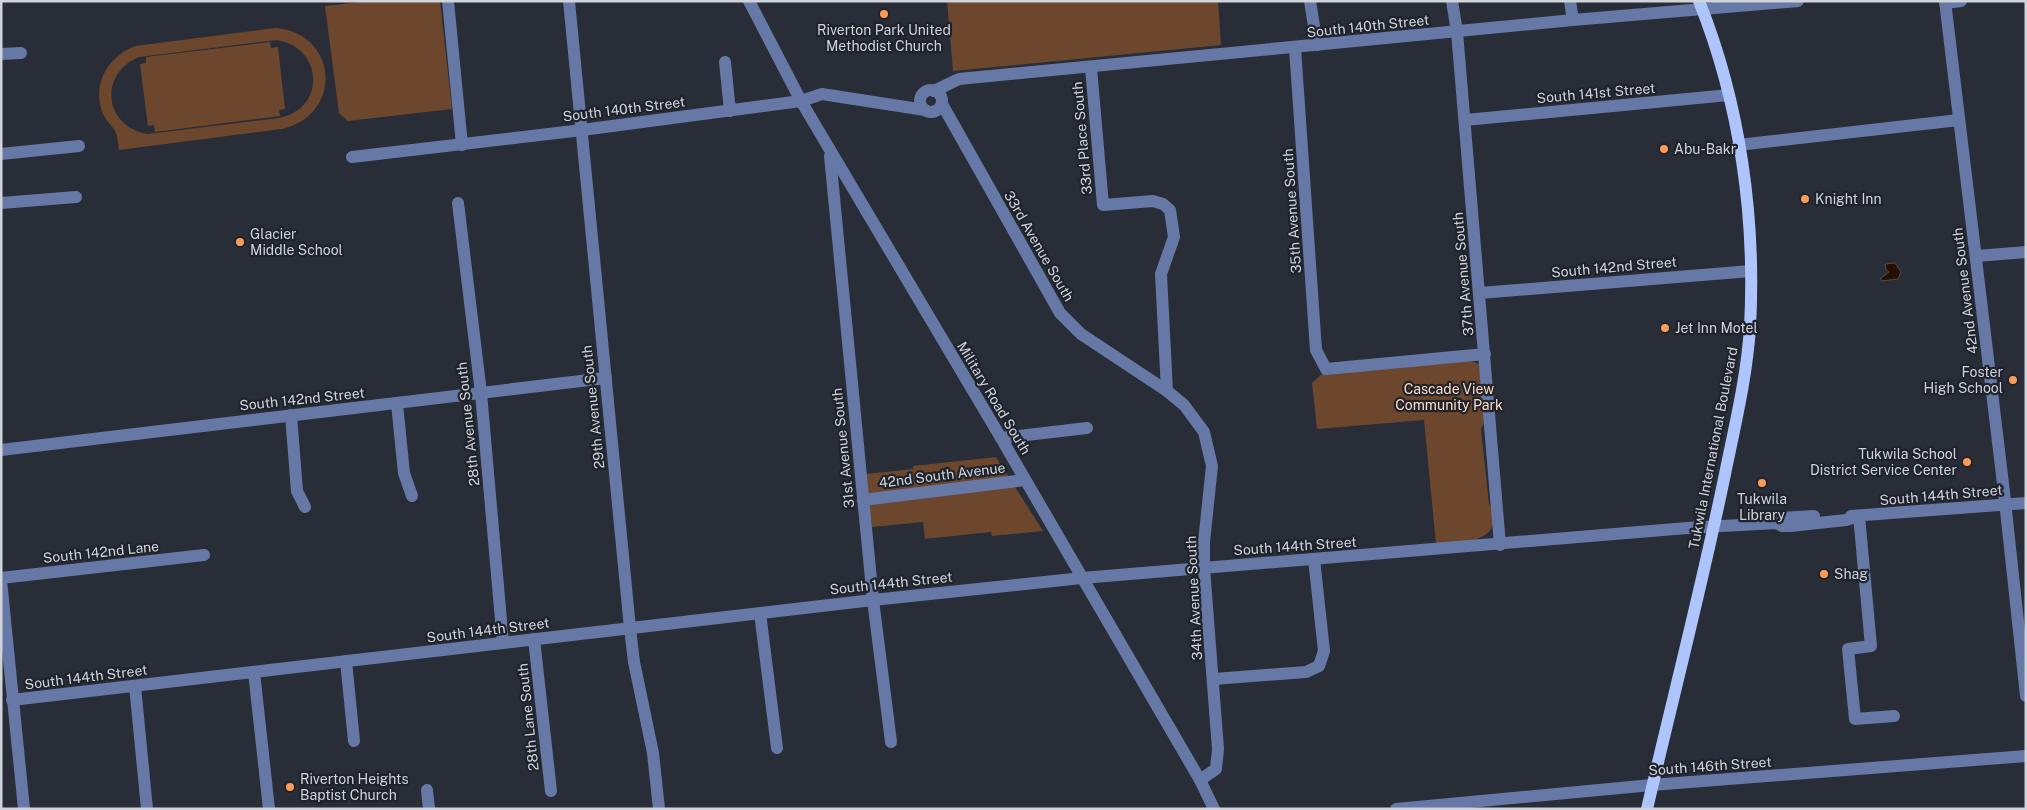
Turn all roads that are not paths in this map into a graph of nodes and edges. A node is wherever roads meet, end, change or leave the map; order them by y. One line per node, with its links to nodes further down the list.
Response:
1 (448, 1): 27 (street)
2 (569, 1): 25 (street, 29th Avenue South)
3 (749, 1): 21 (street, Military Road South)
4 (1310, 1): 13 (street)
5 (1452, 1): 12 (street, 37th Avenue South)
6 (1570, 1): 11 (street)
7 (1798, 1): 10 (street, South 140th Street)
8 (1961, 1): 9 (street)
9 (1945, 2): 24 (street, 42nd Avenue South)
10 (1701, 5): 11 (street, South 140th Street); 19 (main road, Tukwila International Boulevard)
11 (1573, 20): 12 (street, South 140th Street)
12 (1457, 32): 13 (street, South 140th Street); 23 (street, 37th Avenue South)
13 (1317, 46): 14 (street, South 140th Street)
14 (1295, 48): 18 (street, South 140th Street); 39 (street, 35th Avenue South)
15 (21, 53): 16 (street)
16 (1, 54)
17 (725, 62): 22 (street)
18 (1092, 68): 20 (street, South 140th Street); 41 (street, 33rd Place South)
19 (1729, 95): 23 (street, South 141st Street); 26 (main road, Tukwila International Boulevard)
20 (934, 100): 21 (street, South 140th Street); 41 (street, 33rd Avenue South)
21 (800, 101): 22 (street, South 140th Street); 29 (street, Military Road South)
22 (730, 110): 25 (street, South 140th Street)
23 (1465, 120): 38 (street, 37th Avenue South)
24 (1959, 120): 26 (street); 36 (street, 42nd Avenue South)
25 (582, 130): 27 (street, South 140th Street); 40 (street, 29th Avenue South)
26 (1738, 144): 37 (main road, Tukwila International Boulevard)
27 (462, 145): 31 (street, South 140th Street)
28 (79, 146): 30 (street)
29 (830, 151): 46 (street, Military Road South); 50 (street, 31st Avenue South)
30 (1, 154)
31 (352, 157)
32 (76, 197): 33 (street)
33 (1, 202)
34 (458, 203): 42 (street, 28th Avenue South)
35 (2026, 252): 36 (street)
36 (1977, 256): 52 (street, 42nd Avenue South)
37 (1751, 271): 38 (street, South 142nd Street); 55 (main road, Tukwila International Boulevard)
38 (1480, 293): 39 (street, 37th Avenue South)
39 (1485, 354): 56 (street, 37th Avenue South)
40 (606, 378): 42 (street, South 142nd Street); 64 (street, 29th Avenue South)
41 (1167, 391): 59 (street, 34th Avenue South)
42 (481, 393): 43 (street, South 142nd Street); 66 (street, 28th Avenue South)
43 (397, 404): 44 (street, South 142nd Street); 49 (street)
44 (291, 415): 47 (street, South 142nd Street); 53 (street)
45 (1087, 428): 46 (street)
46 (1001, 438): 48 (street, Military Road South)
47 (1, 450)
48 (1025, 480): 50 (street, 42nd South Avenue); 60 (street, Military Road South)
49 (412, 496)
50 (863, 500): 62 (street, 31st Avenue South)
51 (2026, 503): 52 (street, South 144th Street)
52 (2006, 504): 54 (street, South 144th Street); 71 (street, 42nd Avenue South)
53 (305, 507)
54 (1859, 516): 55 (street, South 144th Street); 73 (street)
55 (1714, 526): 56 (street, South 144th Street); 79 (main road, Tukwila International Boulevard)
56 (1500, 545): 58 (street, South 144th Street)
57 (204, 555): 61 (street, South 142nd Lane)
58 (1314, 560): 59 (street, South 144th Street); 69 (street)
59 (1204, 568): 60 (street, South 144th Street); 69 (street, 34th Avenue South)
60 (1082, 578): 62 (street, South 144th Street); 78 (street, Military Road South)
61 (1, 579): 72 (street)
62 (873, 600): 63 (street, South 144th Street); 75 (street, 31st Avenue South)
63 (760, 613): 64 (street, South 144th Street); 76 (street)
64 (630, 628): 65 (street, South 144th Street); 86 (street, 29th Avenue South)
65 (534, 639): 66 (street, South 144th Street); 81 (street, 28th Lane South)
66 (503, 643): 67 (street, South 144th Street)
67 (346, 661): 68 (street, South 144th Street); 74 (street)
68 (254, 672): 70 (street, South 144th Street); 84 (street)
69 (1214, 679): 78 (street, 34th Avenue South)
70 (135, 686): 72 (street, South 144th Street); 83 (street)
71 (2026, 696)
72 (12, 700): 82 (street)
73 (1894, 716)
74 (354, 741)
75 (891, 742)
76 (777, 748)
77 (2026, 756): 79 (street, South 146th Street)
78 (1200, 780): 87 (street, Military Road South)
79 (1652, 785): 88 (street, South 146th Street); 89 (main road, Tukwila International Boulevard)
80 (426, 790): 85 (street)
81 (551, 791)
82 (24, 809)
83 (147, 809)
84 (269, 809)
85 (429, 809)
86 (659, 809)
87 (1214, 809)
88 (1396, 809)
89 (1647, 809)

